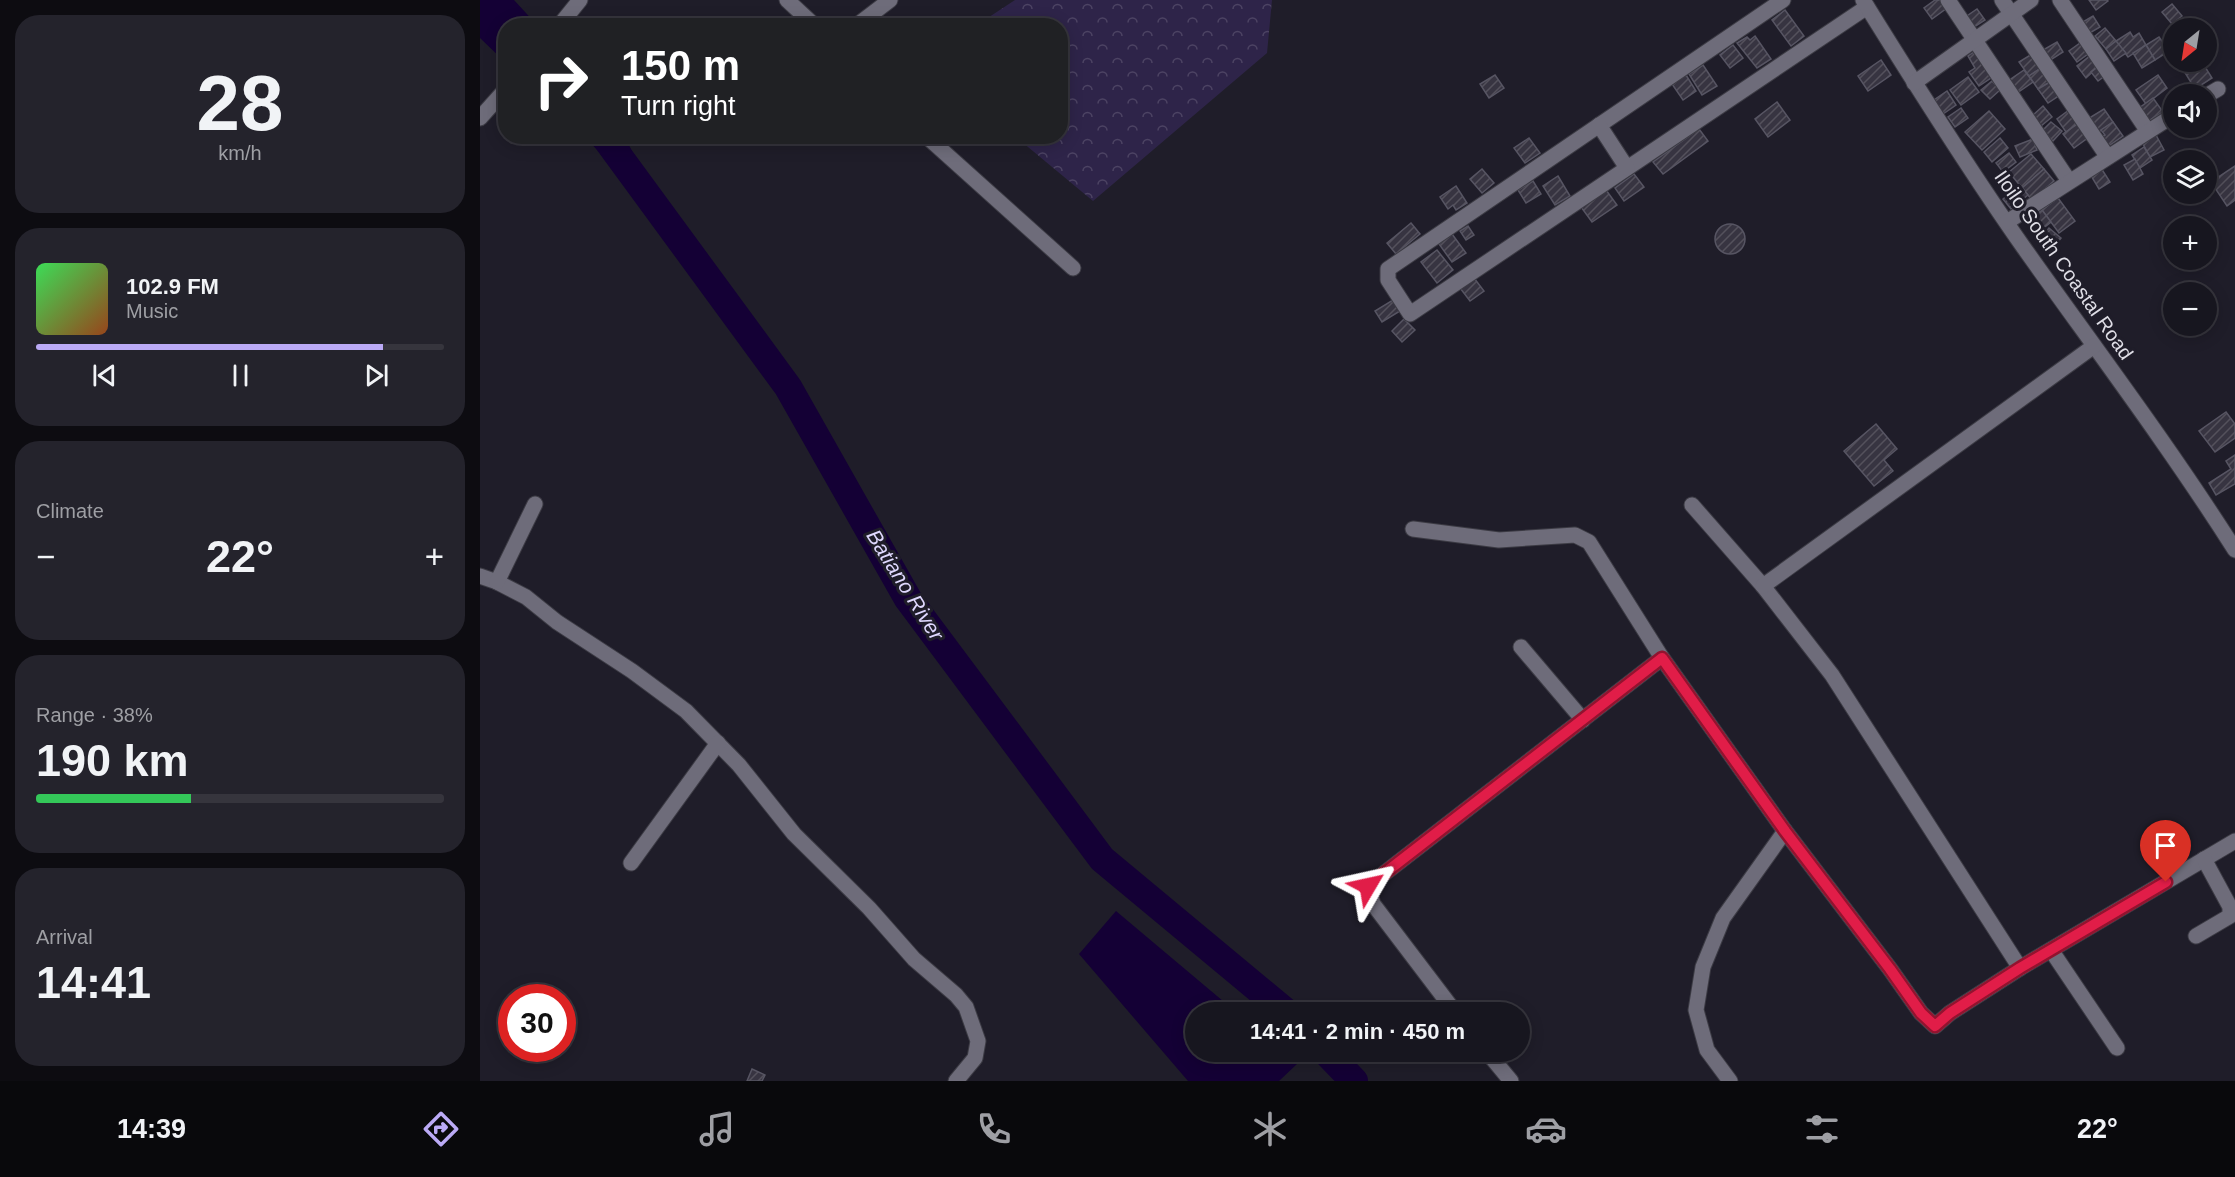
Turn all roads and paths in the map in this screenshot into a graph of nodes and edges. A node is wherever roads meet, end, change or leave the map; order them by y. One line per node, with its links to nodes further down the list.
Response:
1 (580, 0): 11 (street)
2 (787, 0): 12 (street)
3 (890, 0): 13 (street)
4 (1783, 0): 19 (street)
5 (1948, 0): 14 (street)
6 (2002, 0): 10 (street)
7 (2031, 0): 10 (street)
8 (2060, 0): 20 (street)
9 (1865, 3): 15 (street, Iloilo South Coastal Road); 23 (street)
10 (2012, 15): 14 (street); 22 (street)
11 (565, 18)
12 (806, 18)
13 (866, 18)
14 (1975, 41): 15 (street); 24 (street)
15 (1914, 83): 25 (street, Iloilo South Coastal Road)
16 (498, 98): 17 (street)
17 (480, 118)
18 (2163, 121): 20 (street)
19 (1599, 125): 23 (street); 23 (street)
20 (2147, 130): 22 (street)
21 (935, 144): 26 (street)
22 (2107, 156): 24 (street)
23 (1627, 168)
24 (2068, 181): 25 (street)
25 (2007, 222): 27 (street, Iloilo South Coastal Road)
26 (1073, 268)
27 (2094, 346): 31 (street, Iloilo South Coastal Road); 34 (street)
28 (535, 504): 33 (street)
29 (1692, 505): 34 (street)
30 (1413, 529): 36 (street)
31 (2232, 540)
32 (480, 576): 33 (street)
33 (497, 582): 38 (street)
34 (1763, 586): 45 (street)
35 (1521, 647): 37 (street)
36 (1662, 658): 37 (street); 39 (street)
37 (1583, 720): 46 (street)
38 (718, 743): 42 (street); 49 (street)
39 (1785, 831): 45 (street); 51 (street)
40 (2235, 841): 41 (street)
41 (2204, 859): 43 (street); 44 (street)
42 (631, 863)
43 (2196, 936)
44 (2051, 950): 45 (street); 47 (street)
45 (2020, 968)
46 (1447, 1002)
47 (2116, 1048)
48 (1495, 1062): 50 (street)
49 (956, 1081)
50 (1511, 1081)
51 (1730, 1081)

